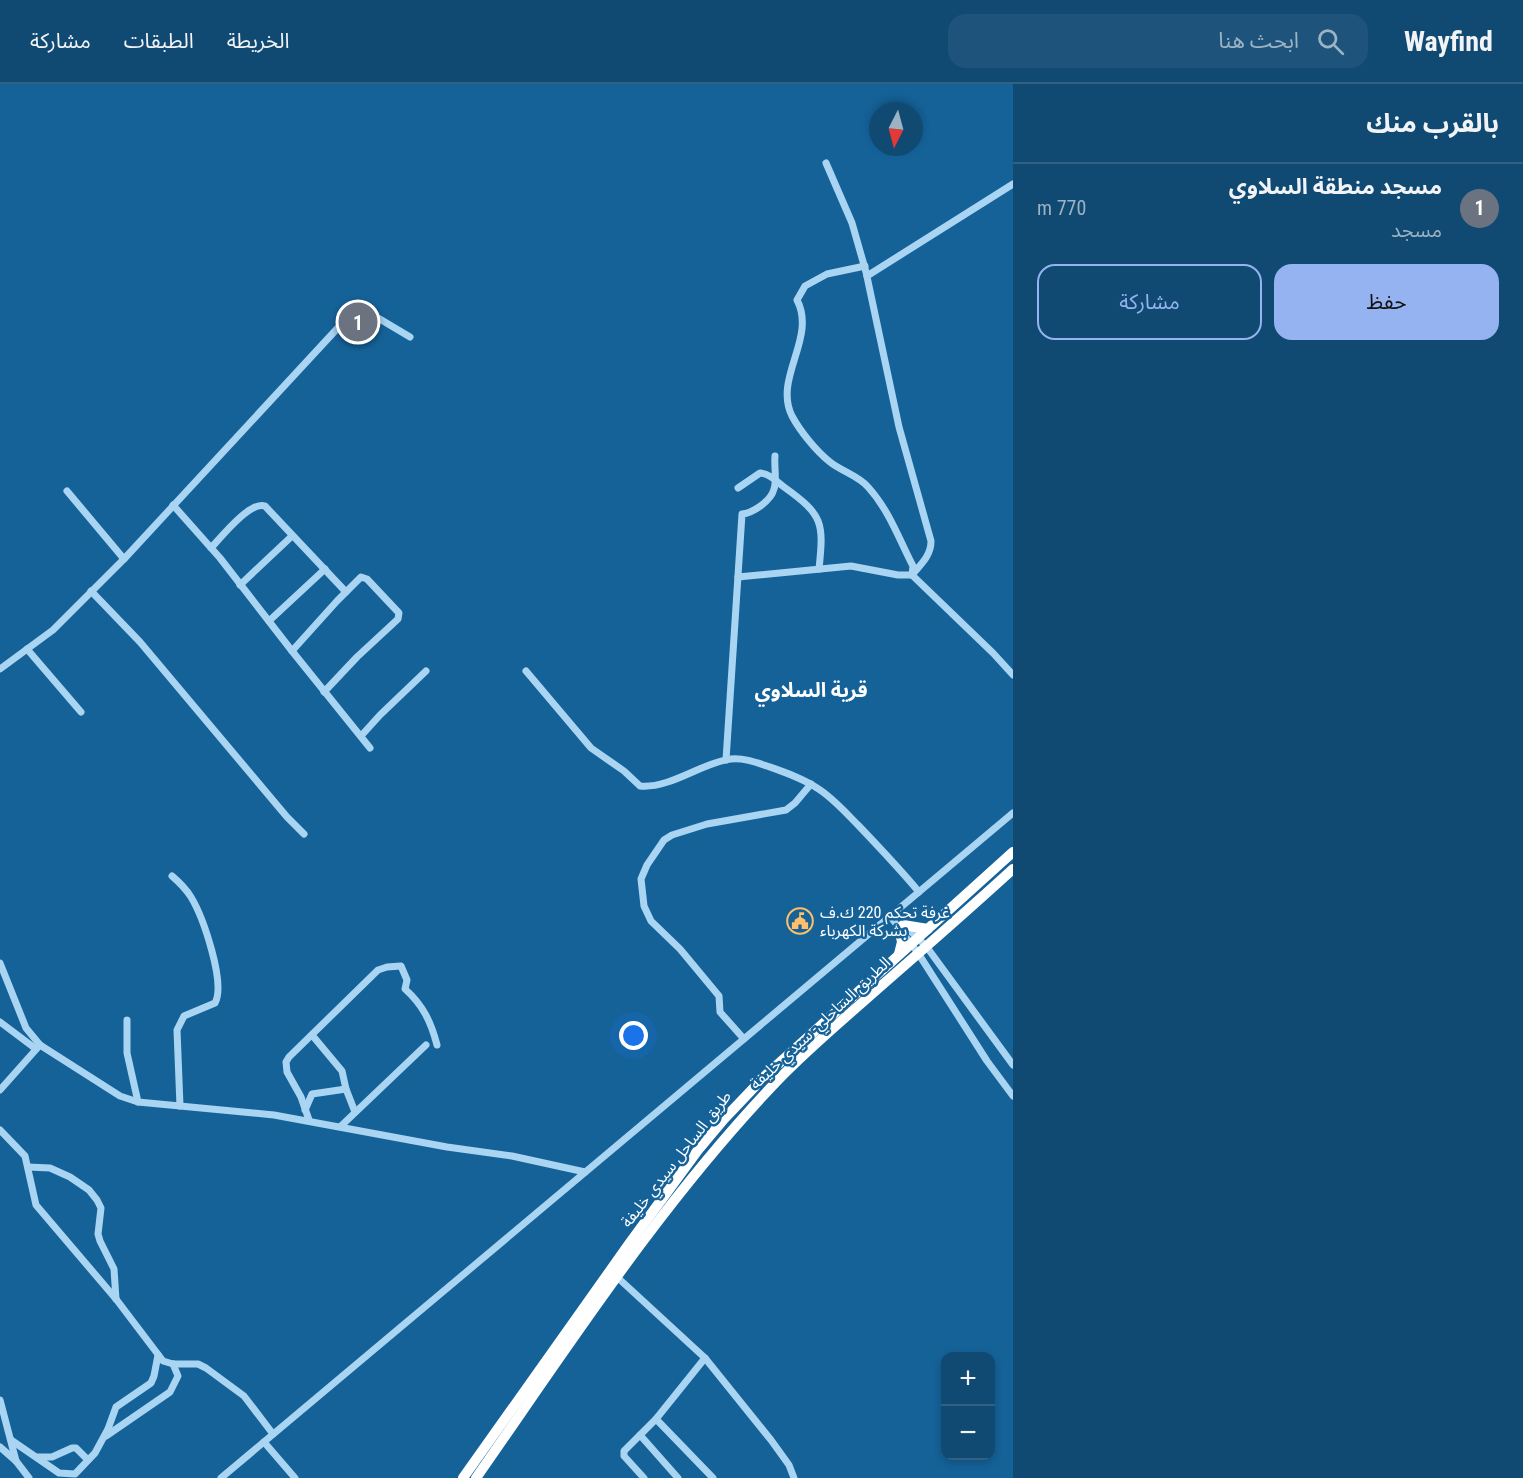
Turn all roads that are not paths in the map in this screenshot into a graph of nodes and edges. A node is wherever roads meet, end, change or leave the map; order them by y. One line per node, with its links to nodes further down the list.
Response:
1 (826, 163): 3 (street)
2 (1013, 184): 4 (street)
3 (865, 266): 4 (street); 16 (street)
4 (867, 276): 16 (street)
5 (411, 337): 10 (street)
6 (775, 456): 7 (street)
7 (774, 479): 8 (street); 15 (street); 17 (street)
8 (738, 488)
9 (68, 491): 13 (street)
10 (173, 505): 12 (street); 13 (street)
11 (292, 536): 12 (street); 14 (street); 18 (street)
12 (211, 548): 18 (street)
13 (124, 559): 19 (street)
14 (325, 569): 20 (street); 21 (street)
15 (819, 569): 16 (street); 17 (street)
16 (912, 575): 27 (street)
17 (738, 577): 32 (street)
18 (240, 585): 21 (street)
19 (91, 591): 22 (street); 35 (street)
20 (346, 592): 23 (street); 28 (street)
21 (269, 621): 23 (street)
22 (27, 649): 24 (street); 29 (street)
23 (291, 651): 28 (street)
24 (0, 669)
25 (426, 671): 30 (street)
26 (526, 671): 32 (street)
27 (1013, 675)
28 (324, 692): 30 (street)
29 (81, 712)
30 (361, 736): 31 (street)
31 (370, 748)
32 (726, 760): 33 (street)
33 (811, 784): 39 (street); 48 (street)
34 (1013, 813): 39 (street)
35 (304, 834)
36 (1013, 852): 41 (highway, طريق الساحل سيدي خليفة)
37 (1013, 869): 42 (highway, الطريق الساحلي- سيدي خليفة)
38 (172, 876): 57 (street)
39 (919, 892): 40 (street)
40 (897, 922): 41 (highway); 42 (street); 43 (highway); 48 (street)
41 (928, 929): 42 (highway, طريق الساحل سيدي خليفة)
42 (919, 945): 43 (highway, طريق الساحل سيدي خليفة); 52 (street); 55 (street); 65 (highway, الطريق الساحلي- سيدي خليفة)
43 (899, 954): 84 (highway, طريق الساحل سيدي خليفة)
44 (0, 963): 51 (street)
45 (128, 1020): 56 (street)
46 (0, 1022): 51 (street)
47 (312, 1035): 50 (street); 53 (street); 58 (street)
48 (744, 1039): 64 (street)
49 (426, 1045): 59 (street)
50 (436, 1045)
51 (38, 1047): 54 (street); 56 (street)
52 (1013, 1065)
53 (346, 1089): 58 (street); 59 (street)
54 (0, 1090)
55 (1013, 1096)
56 (138, 1102): 57 (street)
57 (180, 1106): 60 (street)
58 (305, 1110): 60 (street)
59 (355, 1112): 61 (street)
60 (309, 1120): 61 (street)
61 (341, 1126): 64 (street)
62 (0, 1130): 63 (street)
63 (28, 1167): 66 (street); 66 (street)
64 (585, 1172): 72 (street)
65 (617, 1276): 68 (street); 85 (highway, الطريق الساحلي- سيدي خليفة)
66 (116, 1299): 67 (street)
67 (158, 1355): 69 (street); 74 (street)
68 (705, 1358): 71 (street); 89 (street)
69 (173, 1364): 72 (street); 74 (street)
70 (0, 1400): 75 (street)
71 (656, 1419): 73 (street); 88 (street)
72 (273, 1434): 76 (street)
73 (640, 1434): 86 (street); 87 (street)
74 (104, 1438): 79 (street)
75 (11, 1440): 78 (street); 80 (street)
76 (264, 1442): 82 (street); 83 (street)
77 (0, 1447): 80 (street)
78 (37, 1457): 79 (street); 79 (street)
79 (88, 1460)
80 (16, 1461): 81 (street)
81 (29, 1478)
82 (221, 1478)
83 (296, 1478)
84 (463, 1478)
85 (476, 1478)
86 (644, 1478)
87 (678, 1478)
88 (712, 1478)
89 (794, 1478)

